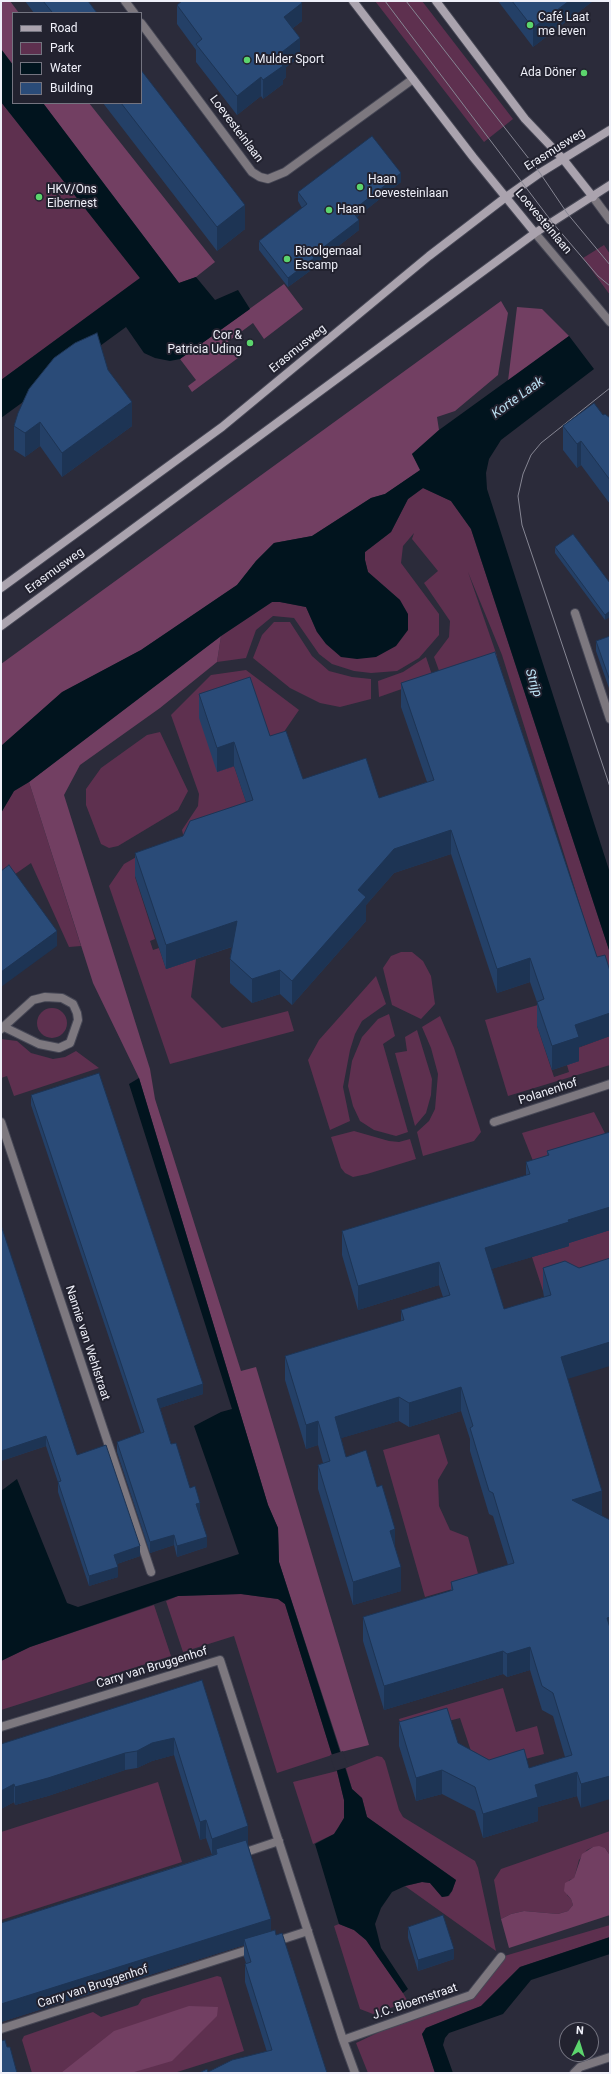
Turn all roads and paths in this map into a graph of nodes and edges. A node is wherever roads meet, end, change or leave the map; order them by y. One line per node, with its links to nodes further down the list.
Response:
1 (125, 1): 4 (street)
2 (352, 1): 6 (main road, Loevesteinlaan)
3 (436, 1): 8 (main road)
4 (133, 12)
5 (142, 24): 6 (street, Loevesteinlaan)
6 (413, 79): 10 (main road, Loevesteinlaan)
7 (610, 130): 8 (main road, Erasmusweg)
8 (563, 159): 10 (main road, Erasmusweg); 11 (main road)
9 (610, 185): 11 (main road, Erasmusweg)
10 (506, 197): 13 (main road, Loevesteinlaan); 15 (main road, Erasmusweg)
11 (593, 197): 12 (street); 13 (main road, Erasmusweg)
12 (610, 220)
13 (535, 233): 14 (street, Loevesteinlaan); 17 (main road, Erasmusweg)
14 (610, 322)
15 (1, 588)
16 (575, 613): 18 (street)
17 (1, 626)
18 (610, 719)
19 (3, 1028): 19 (street)
20 (610, 1084): 22 (street, Polanenhof)
21 (1, 1122): 23 (street, Nannie van Wehlstraat)
22 (494, 1122)
23 (151, 1572)
24 (1, 1727): 25 (street, Carry van Bruggenhof)
25 (279, 1842): 26 (street); 27 (street, Carry van Bruggenhof)
26 (228, 1858)
27 (308, 1931): 29 (street, Carry van Bruggenhof); 30 (street, Carry van Bruggenhof)
28 (502, 1957): 30 (street, J.C. Bloemstraat)
29 (1, 2029)
30 (343, 2040): 32 (street, Carry van Bruggenhof)
31 (610, 2057): 33 (street)
32 (355, 2073)
33 (574, 2073)

